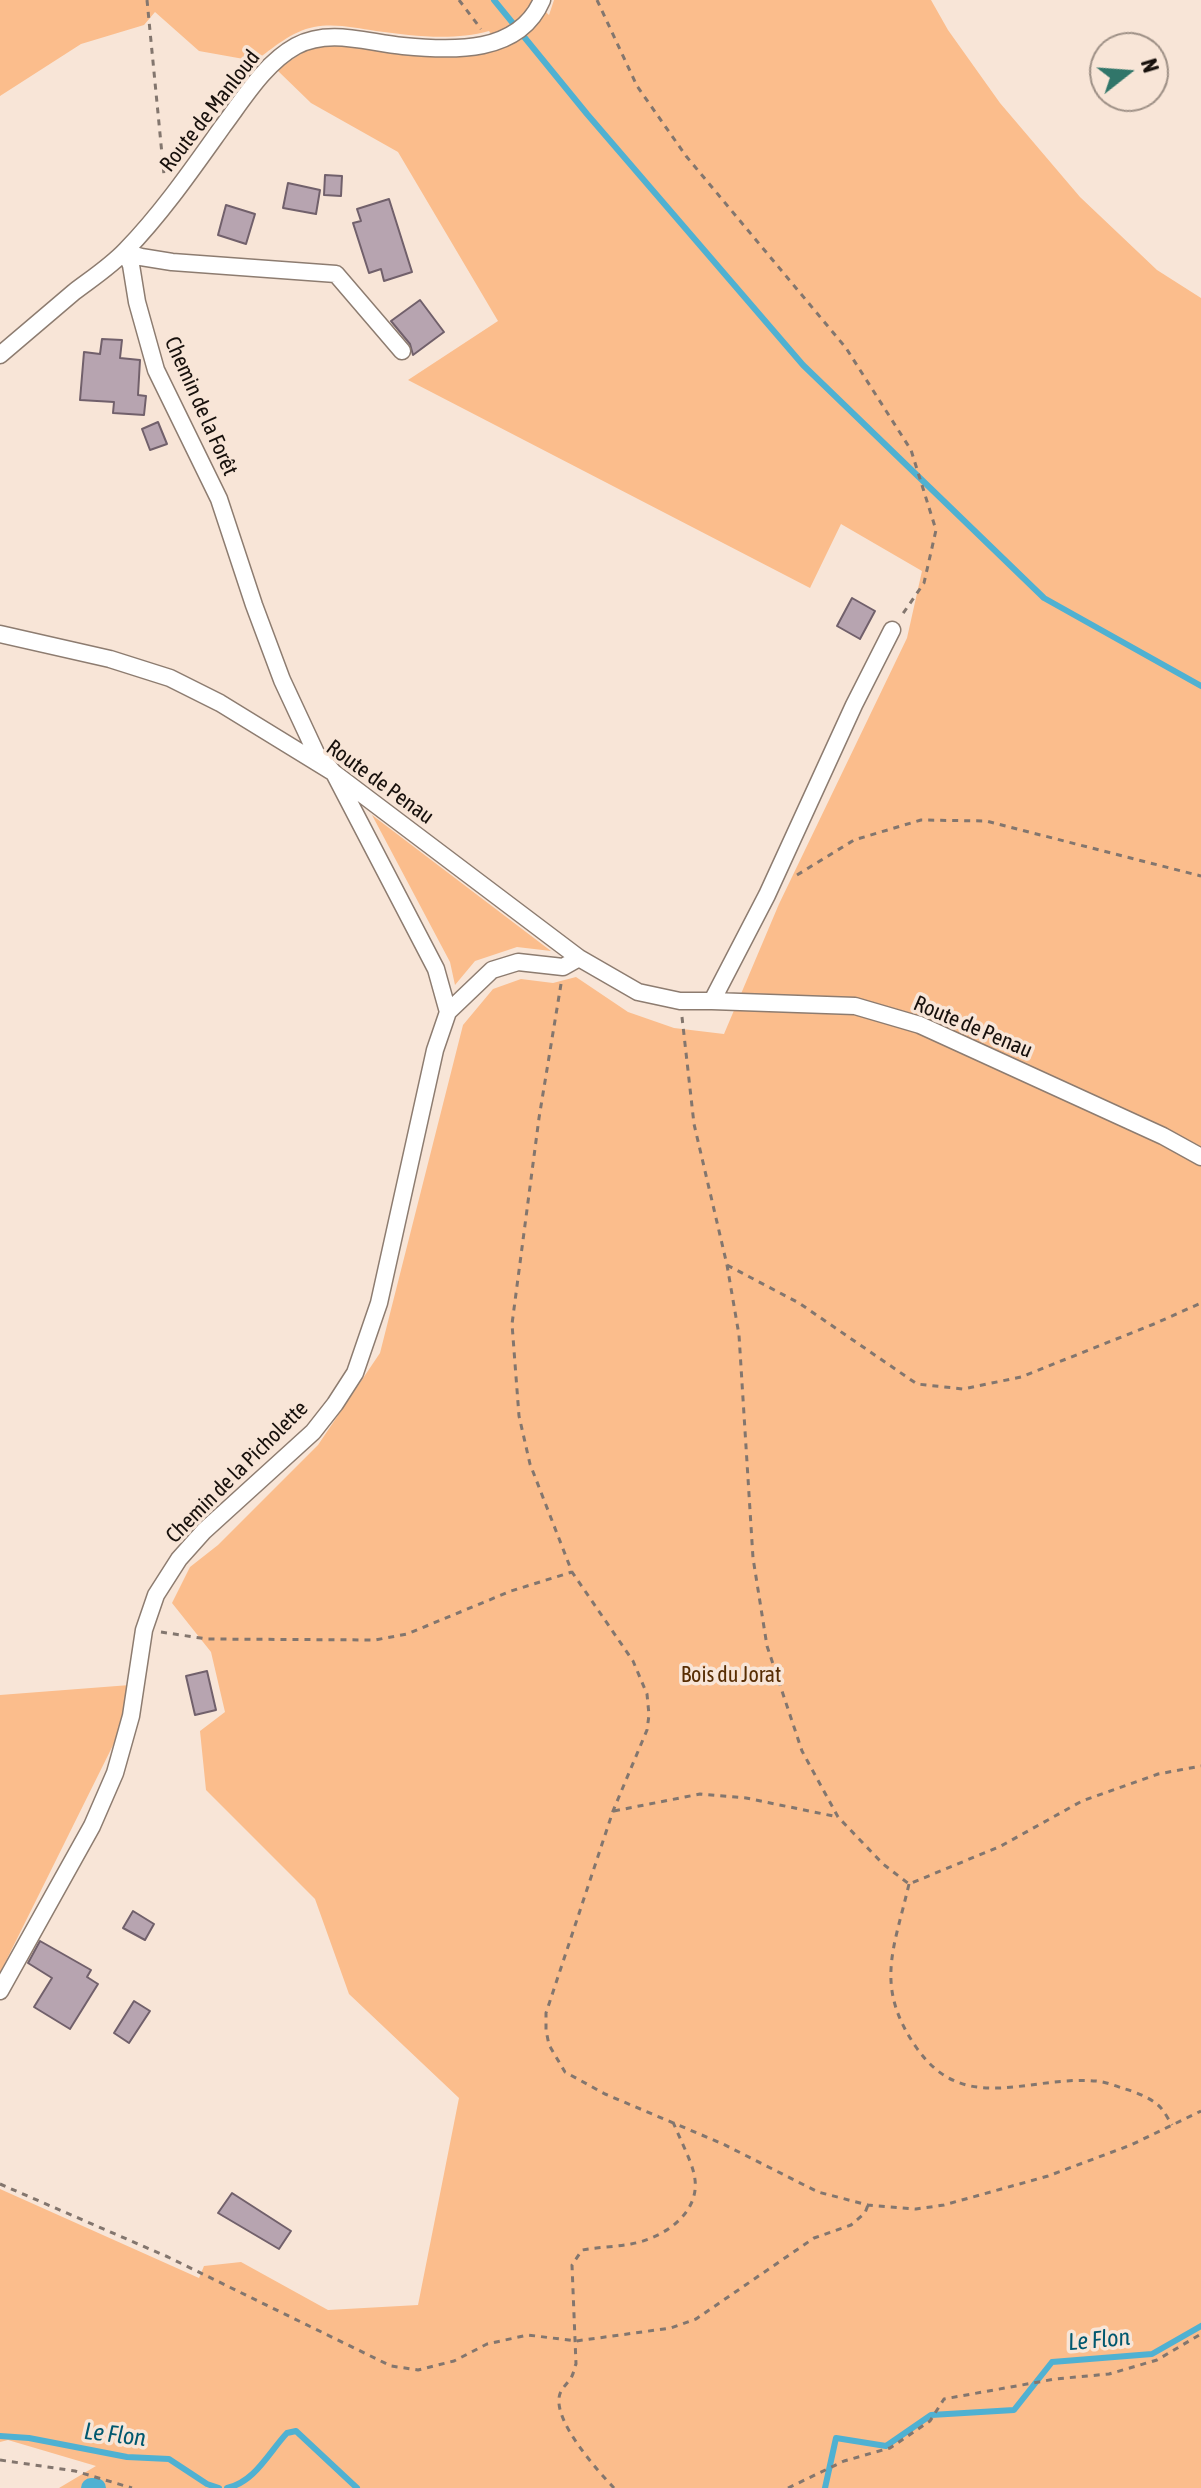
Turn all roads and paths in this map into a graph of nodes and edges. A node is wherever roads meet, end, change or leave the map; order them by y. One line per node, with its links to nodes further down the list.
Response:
1 (147, 0): 6 (path)
2 (459, 0): 5 (path)
3 (597, 0): 10 (path)
4 (541, 1): 5 (street)
5 (497, 41): 6 (street, Route de Manloud)
6 (166, 202): 7 (street, Route de Manloud)
7 (125, 252): 8 (street); 9 (street, Route de Manloud); 12 (street, Chemin de la Forêt)
8 (402, 351)
9 (0, 355)
10 (892, 630): 14 (street)
11 (0, 634): 12 (street, Route de Penau)
12 (334, 773): 15 (street, Route de Penau); 19 (street)
13 (1201, 876): 14 (path)
14 (767, 895): 18 (street)
15 (579, 958): 16 (street); 17 (street, Route de Penau)
16 (563, 967): 19 (street); 23 (path)
17 (680, 1001): 18 (street, Route de Penau); 21 (path)
18 (712, 1001): 20 (street, Route de Penau)
19 (448, 1012): 24 (street, Chemin de la Picholette)
20 (1201, 1157)
21 (727, 1265): 22 (path); 27 (path)
22 (1201, 1303)
23 (572, 1572): 24 (path); 26 (path)
24 (144, 1630): 29 (street, Chemin de la Picholette)
25 (1201, 1766): 28 (path)
26 (613, 1811): 27 (path); 31 (path)
27 (838, 1817): 28 (path)
28 (909, 1884): 32 (path)
29 (0, 1991)
30 (1201, 2111): 32 (path)
31 (673, 2122): 34 (path); 36 (path)
32 (1172, 2125): 34 (path)
33 (0, 2184): 36 (path)
34 (868, 2205): 36 (path)
35 (1201, 2334): 40 (path)
36 (576, 2341): 39 (path)
37 (0, 2460): 38 (path)
38 (132, 2488)
39 (614, 2488)
40 (788, 2488)

